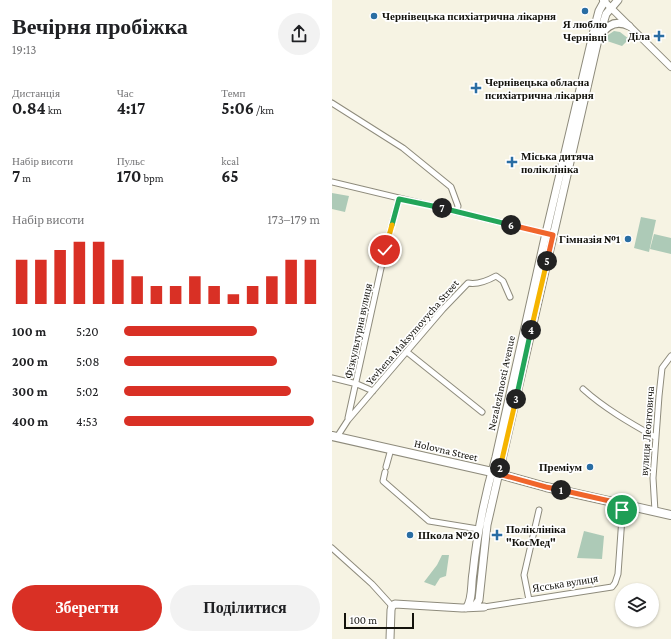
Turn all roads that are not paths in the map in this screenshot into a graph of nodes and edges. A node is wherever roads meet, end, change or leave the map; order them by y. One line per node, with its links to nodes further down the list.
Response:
1 (604, 0): 3 (street); 11 (main road, Nezalezhnosti Avenue)
2 (618, 0): 3 (main road, Nezalezhnosti Avenue)
3 (611, 8): 4 (street); 5 (main road, Nezalezhnosti Avenue)
4 (629, 26): 5 (main road); 6 (street)
5 (599, 38): 11 (main road, Nezalezhnosti Avenue)
6 (671, 67)
7 (332, 103): 10 (street)
8 (332, 182): 9 (street)
9 (399, 199): 10 (street); 16 (street, Фізкультурна вулиця)
10 (457, 212): 11 (street)
11 (549, 234): 24 (main road, Nezalezhnosti Avenue)
12 (510, 297): 13 (street, Yevhena Maksymovycha Street)
13 (407, 352): 18 (street, Yevhena Maksymovycha Street); 19 (street)
14 (671, 356): 21 (street, вулиця Леонтовича)
15 (332, 378): 16 (street)
16 (357, 384): 18 (street); 20 (street, Фізкультурна вулиця)
17 (583, 388): 21 (street)
18 (373, 391): 20 (street, Yevhena Maksymovycha Street)
19 (482, 412)
20 (348, 420): 22 (street, Yevhena Maksymovycha Street)
21 (655, 437): 27 (street, вулиця Леонтовича)
22 (334, 438): 23 (main road, Holovna Street)
23 (391, 449): 24 (main road, Holovna Street); 29 (street)
24 (495, 473): 25 (main road, Holovna Street); 29 (main road, Nezalezhnosti Avenue); 31 (main road, Nezalezhnosti Avenue)
25 (623, 504): 27 (main road, Holovna Street); 32 (street, Ясська вулиця)
26 (539, 510): 32 (street)
27 (655, 511): 28 (main road, Holovna Street)
28 (671, 515)
29 (478, 529): 36 (main road, Nezalezhnosti Avenue)
30 (332, 548): 33 (street)
31 (479, 600): 34 (main road, Nezalezhnosti Avenue); 35 (main road)
32 (529, 600): 35 (street, Ясська вулиця)
33 (392, 606): 36 (main road); 37 (main road)
34 (474, 607): 35 (main road); 36 (main road)
35 (484, 607)
36 (466, 608)
37 (390, 639)

